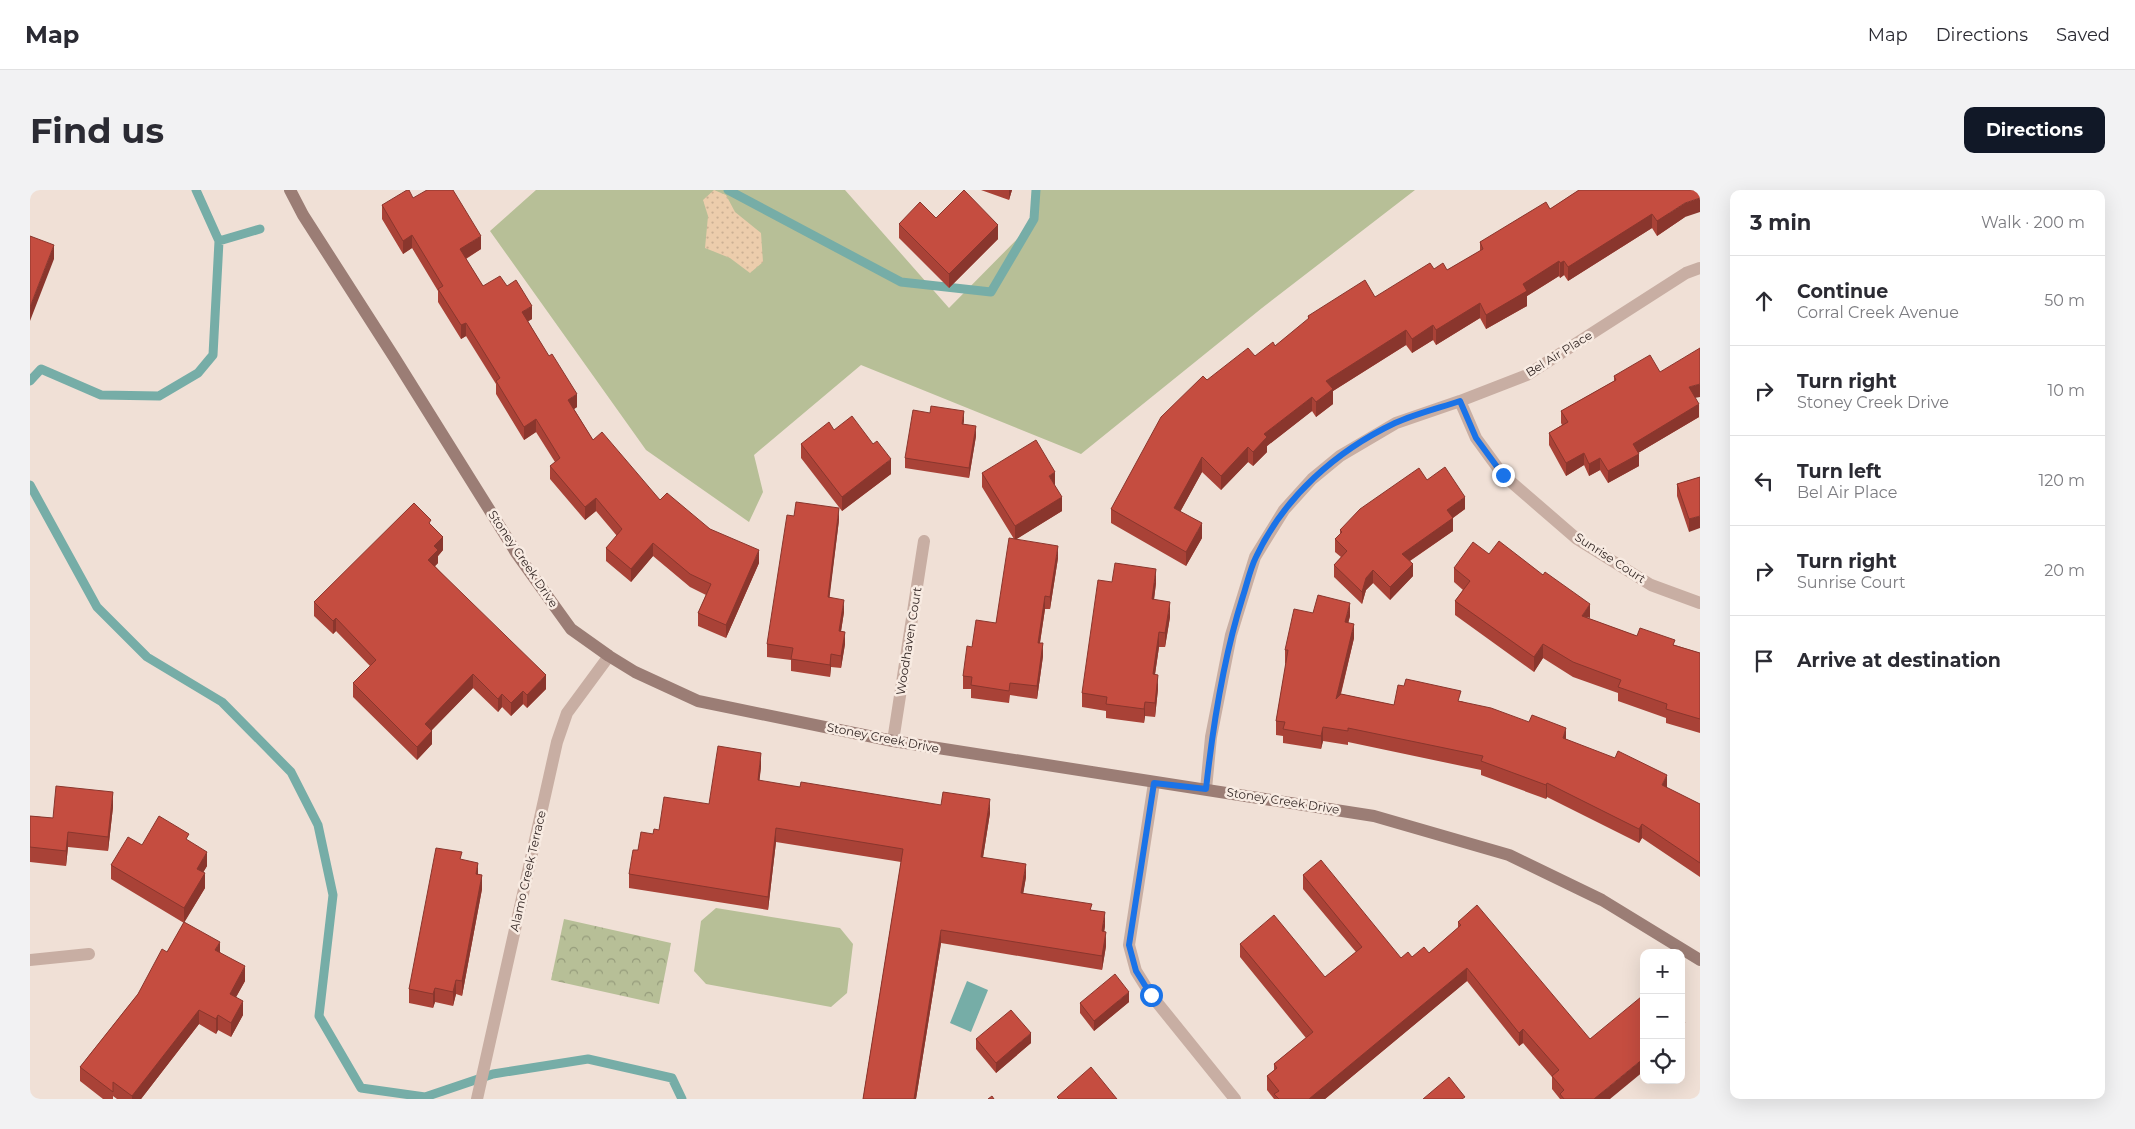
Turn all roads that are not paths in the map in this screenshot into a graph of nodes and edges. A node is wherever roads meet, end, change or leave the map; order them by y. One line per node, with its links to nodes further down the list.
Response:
1 (290, 190): 6 (street, Stoney Creek Drive)
2 (1700, 268): 3 (street, Bel Air Place)
3 (1460, 401): 5 (street, Sunrise Court); 9 (street, Bel Air Place)
4 (924, 541): 7 (street, Woodhaven Court)
5 (1700, 603)
6 (609, 656): 7 (street, Stoney Creek Drive); 13 (street, Alamo Creek Terrace)
7 (893, 742): 8 (street, Stoney Creek Drive)
8 (1154, 783): 9 (street, Stoney Creek Drive); 14 (street)
9 (1206, 789): 12 (street, Stoney Creek Drive)
10 (89, 954): 11 (street)
11 (30, 960)
12 (1700, 960)
13 (477, 1099)
14 (1235, 1099)

